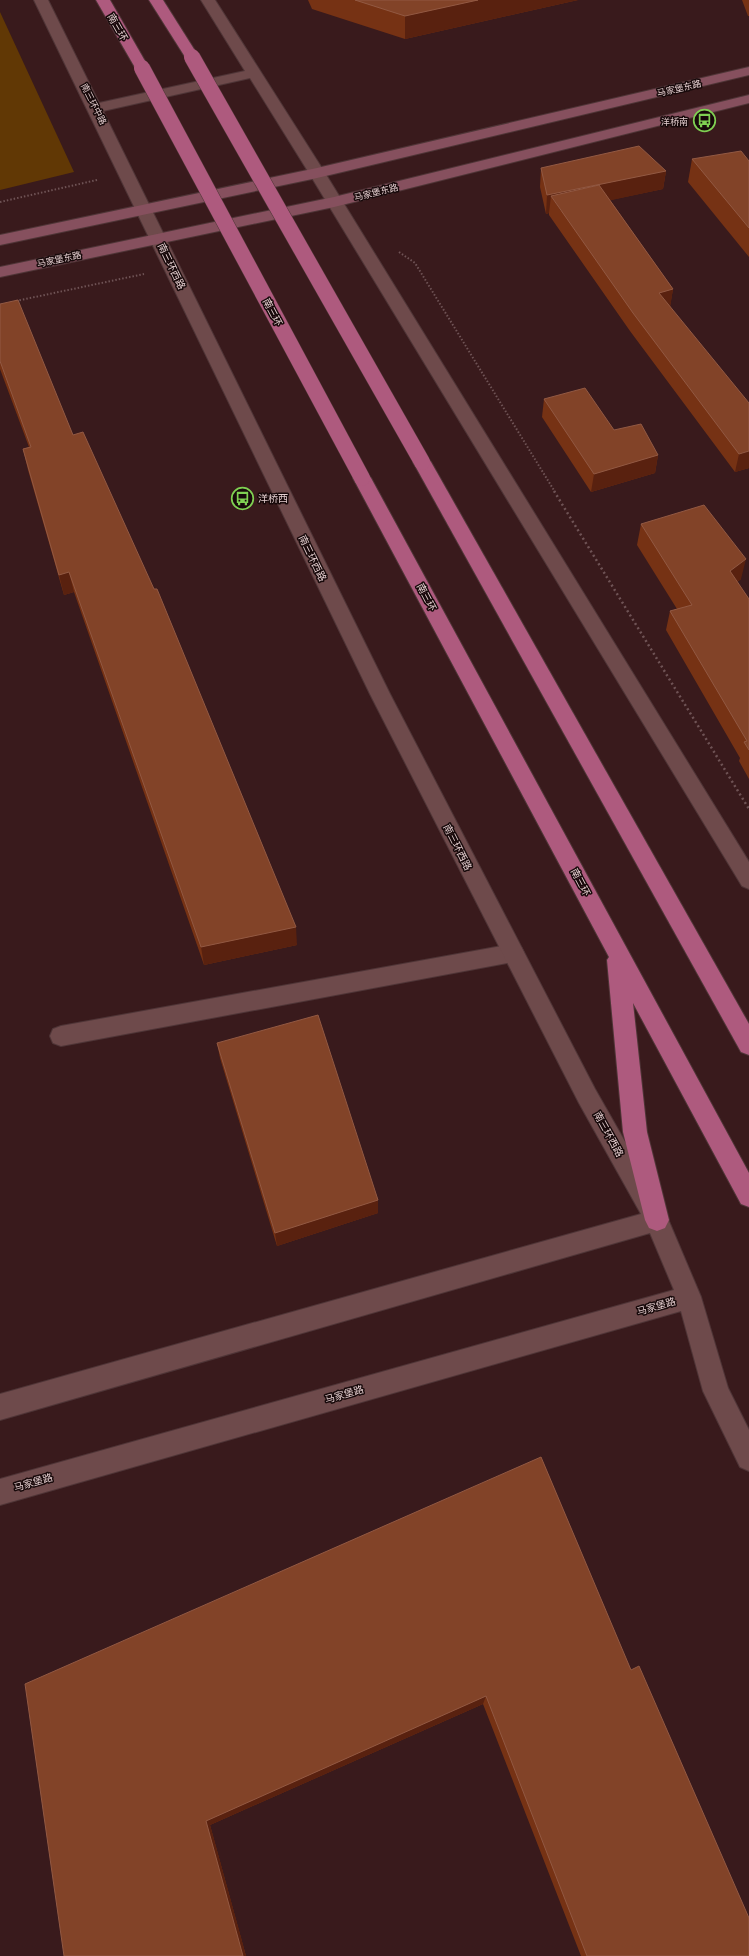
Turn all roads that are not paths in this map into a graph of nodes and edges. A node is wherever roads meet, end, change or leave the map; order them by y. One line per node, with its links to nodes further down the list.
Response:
1 (41, 0): 8 (street, 南三环中路)
2 (103, 0): 16 (highway, 南三环, bridge)
3 (156, 0): 19 (highway, bridge)
4 (208, 0): 6 (street)
5 (749, 71): 9 (main road, 马家堡东路)
6 (255, 73): 8 (street); 9 (street)
7 (749, 99): 10 (main road, 马家堡东路)
8 (96, 108): 11 (street, 南三环中路)
9 (317, 173): 10 (street); 11 (main road, 马家堡东路)
10 (334, 202): 12 (main road, 马家堡东路); 15 (street)
11 (144, 209): 12 (street, 南三环中路); 13 (main road, 马家堡东路)
12 (158, 238): 14 (main road, 马家堡东路); 17 (street, 南三环西路)
13 (0, 240)
14 (0, 272)
15 (749, 880)
16 (618, 951): 20 (highway, 南三环); 21 (highway)
17 (513, 953): 18 (street); 21 (street, 南三环西路)
18 (61, 1036)
19 (749, 1045)
20 (749, 1196)
21 (657, 1220): 22 (street, 南三环西路); 23 (street)
22 (689, 1297): 24 (street, 南三环西路); 25 (street, 马家堡路)
23 (0, 1407)
24 (749, 1458)
25 (0, 1492)

